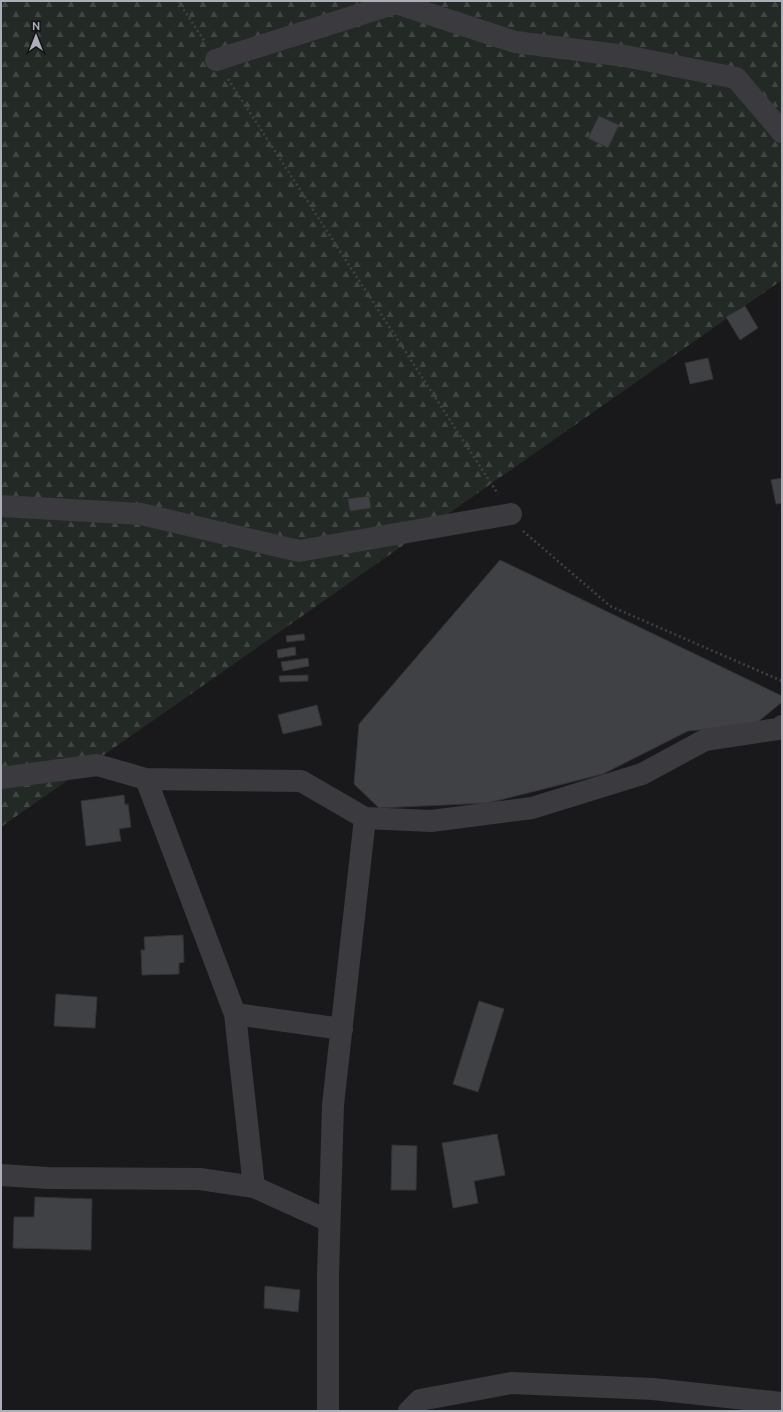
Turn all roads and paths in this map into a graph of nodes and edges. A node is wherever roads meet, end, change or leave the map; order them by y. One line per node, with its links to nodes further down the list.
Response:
1 (178, 1): 3 (path)
2 (395, 2): 3 (street); 4 (street)
3 (216, 60): 6 (path)
4 (782, 132)
5 (1, 506): 6 (street)
6 (511, 514): 7 (path)
7 (782, 681)
8 (782, 726): 11 (street)
9 (1, 778): 10 (street)
10 (146, 779): 11 (street); 12 (street)
11 (365, 818): 13 (street)
12 (235, 1014): 13 (street); 15 (street)
13 (342, 1029): 16 (street)
14 (1, 1175): 15 (street)
15 (254, 1187): 16 (street)
16 (329, 1221): 18 (street)
17 (782, 1403): 19 (street)
18 (328, 1411)
19 (409, 1411)

